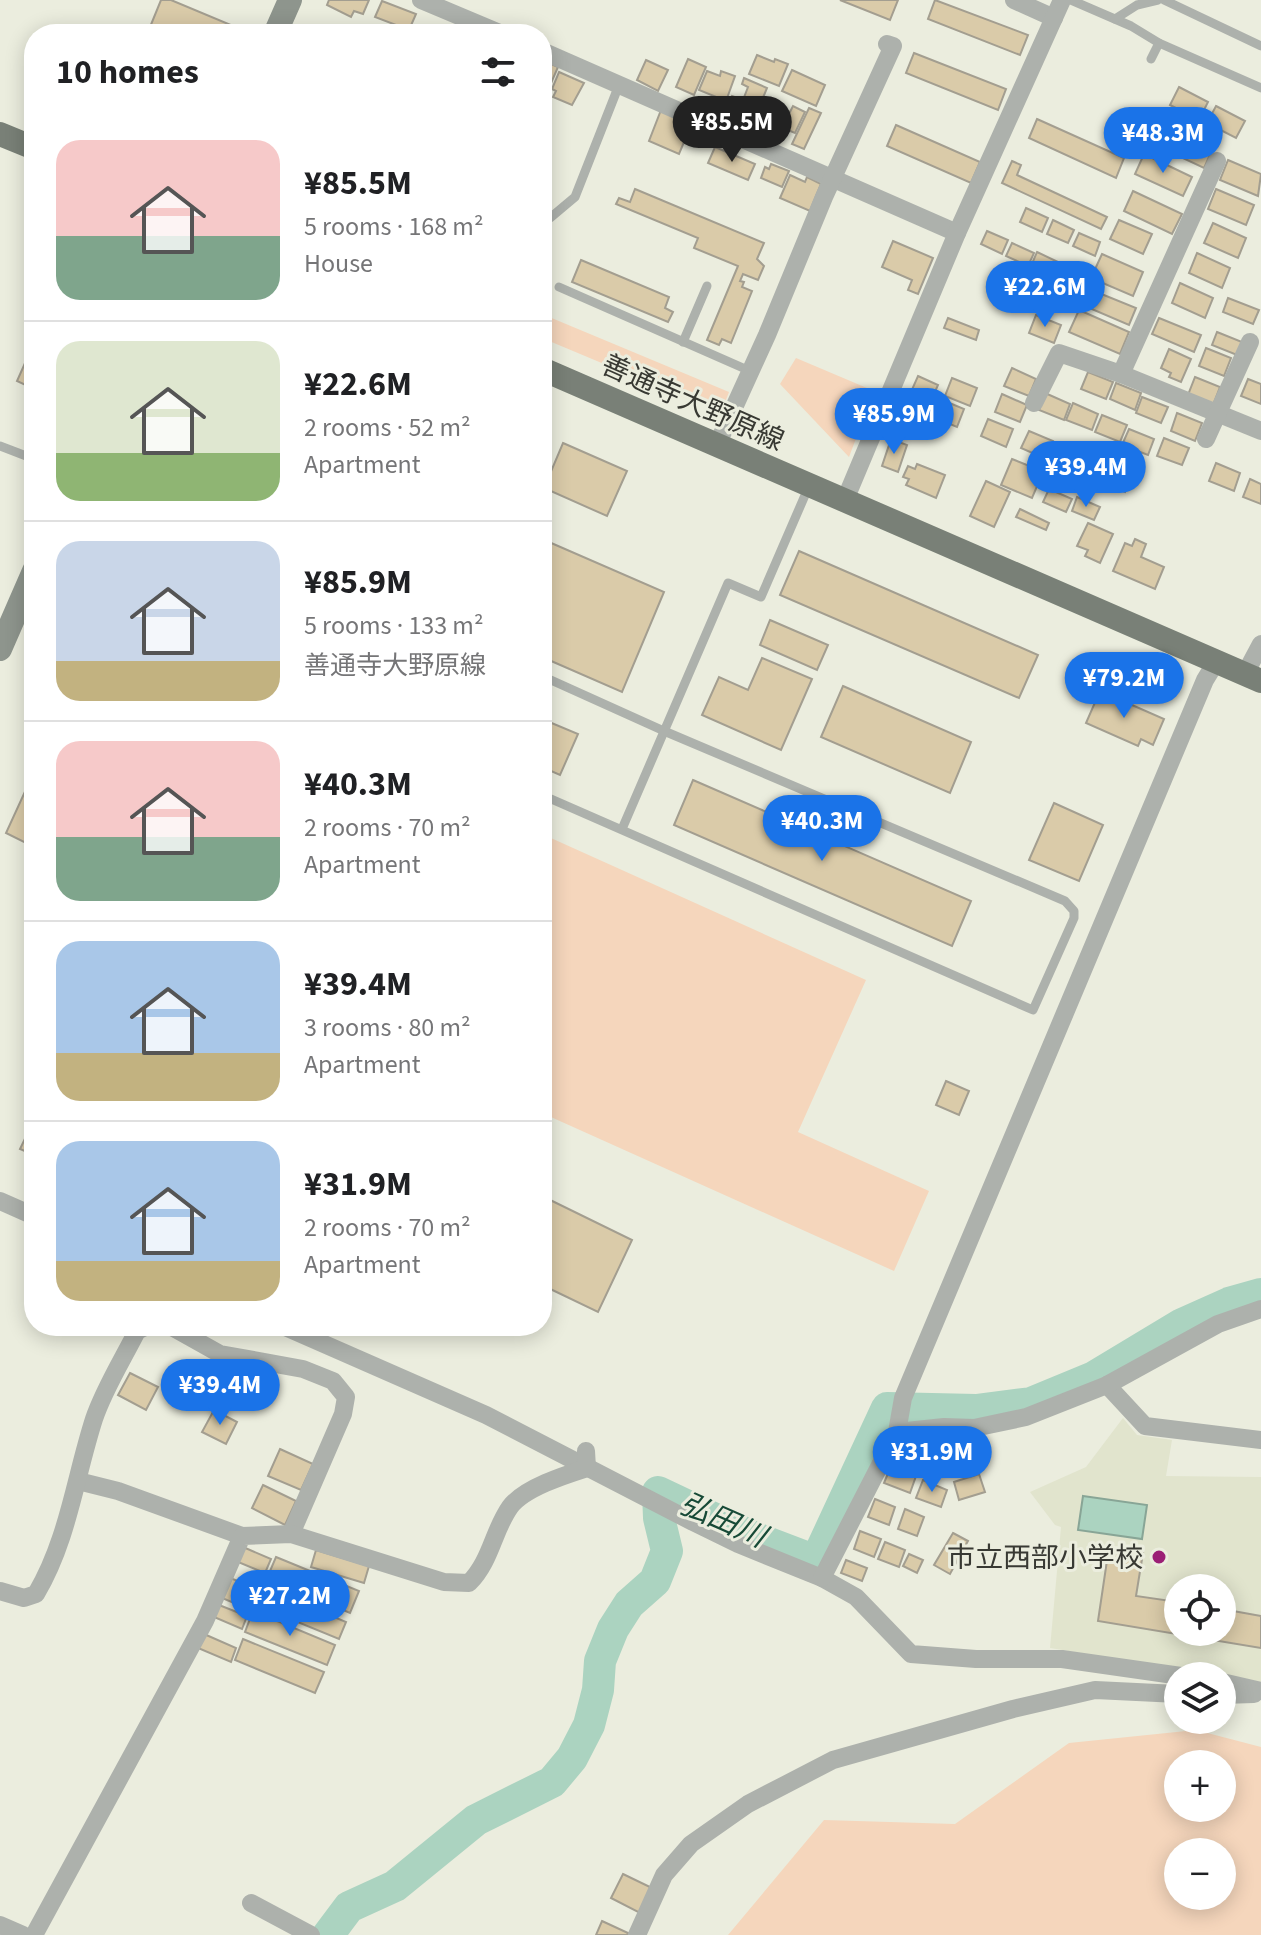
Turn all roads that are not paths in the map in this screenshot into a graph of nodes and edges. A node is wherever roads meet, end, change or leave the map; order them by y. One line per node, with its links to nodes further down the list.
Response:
1 (290, 0): 9 (street)
2 (421, 0): 10 (street)
3 (1014, 0): 7 (street)
4 (1062, 0): 7 (street)
5 (1071, 0): 8 (lane)
6 (1161, 0): 8 (lane); 13 (lane)
7 (1054, 18): 23 (street)
8 (1115, 19): 11 (lane)
9 (279, 24)
10 (478, 24)
11 (1159, 43): 15 (lane); 17 (lane)
12 (887, 44): 21 (street)
13 (1261, 46)
14 (552, 55): 16 (street)
15 (1151, 59)
16 (619, 85): 21 (street); 22 (lane)
17 (1261, 88)
18 (0, 134): 19 (main road)
19 (24, 144)
20 (1217, 161): 30 (street)
21 (834, 178): 23 (street); 28 (street)
22 (552, 216)
23 (957, 233): 39 (street)
24 (707, 286): 26 (lane)
25 (559, 287): 26 (lane)
26 (683, 342): 28 (lane)
27 (1250, 342): 32 (street)
28 (750, 371): 35 (street)
29 (552, 373): 35 (main road, 善通寺大野原線)
30 (1121, 374): 31 (street); 32 (street)
31 (1034, 403)
32 (1218, 413): 33 (street); 34 (street)
33 (1261, 431)
34 (1206, 439)
35 (717, 445): 38 (main road, 善通寺大野原線)
36 (0, 446): 37 (lane)
37 (24, 455)
38 (809, 485): 39 (main road, 善通寺大野原線); 46 (lane)
39 (845, 500): 43 (main road, 善通寺大野原線)
40 (24, 594): 42 (street)
41 (1261, 644): 44 (street)
42 (0, 649)
43 (1216, 662): 44 (main road, 善通寺大野原線); 56 (street)
44 (1253, 677)
45 (552, 681): 46 (lane)
46 (664, 731): 48 (lane); 48 (lane)
47 (552, 799): 48 (lane)
48 (622, 829)
49 (0, 1201): 50 (street)
50 (24, 1212)
51 (1261, 1309): 55 (street)
52 (135, 1336): 59 (street)
53 (188, 1336): 60 (street)
54 (306, 1336): 58 (street)
55 (1107, 1385): 56 (street); 57 (street)
56 (898, 1427): 62 (street)
57 (1261, 1440)
58 (586, 1460): 60 (street); 62 (street)
59 (78, 1481): 61 (street); 63 (street)
60 (291, 1534): 61 (street)
61 (242, 1536): 72 (street)
62 (822, 1578): 64 (street)
63 (0, 1591)
64 (1164, 1674)
65 (1236, 1686): 66 (street)
66 (1261, 1692): 68 (street)
67 (1164, 1693): 74 (street)
68 (1236, 1694)
69 (251, 1903): 73 (street)
70 (0, 1925): 71 (street)
71 (23, 1935)
72 (34, 1935)
73 (311, 1935)
74 (637, 1935)

